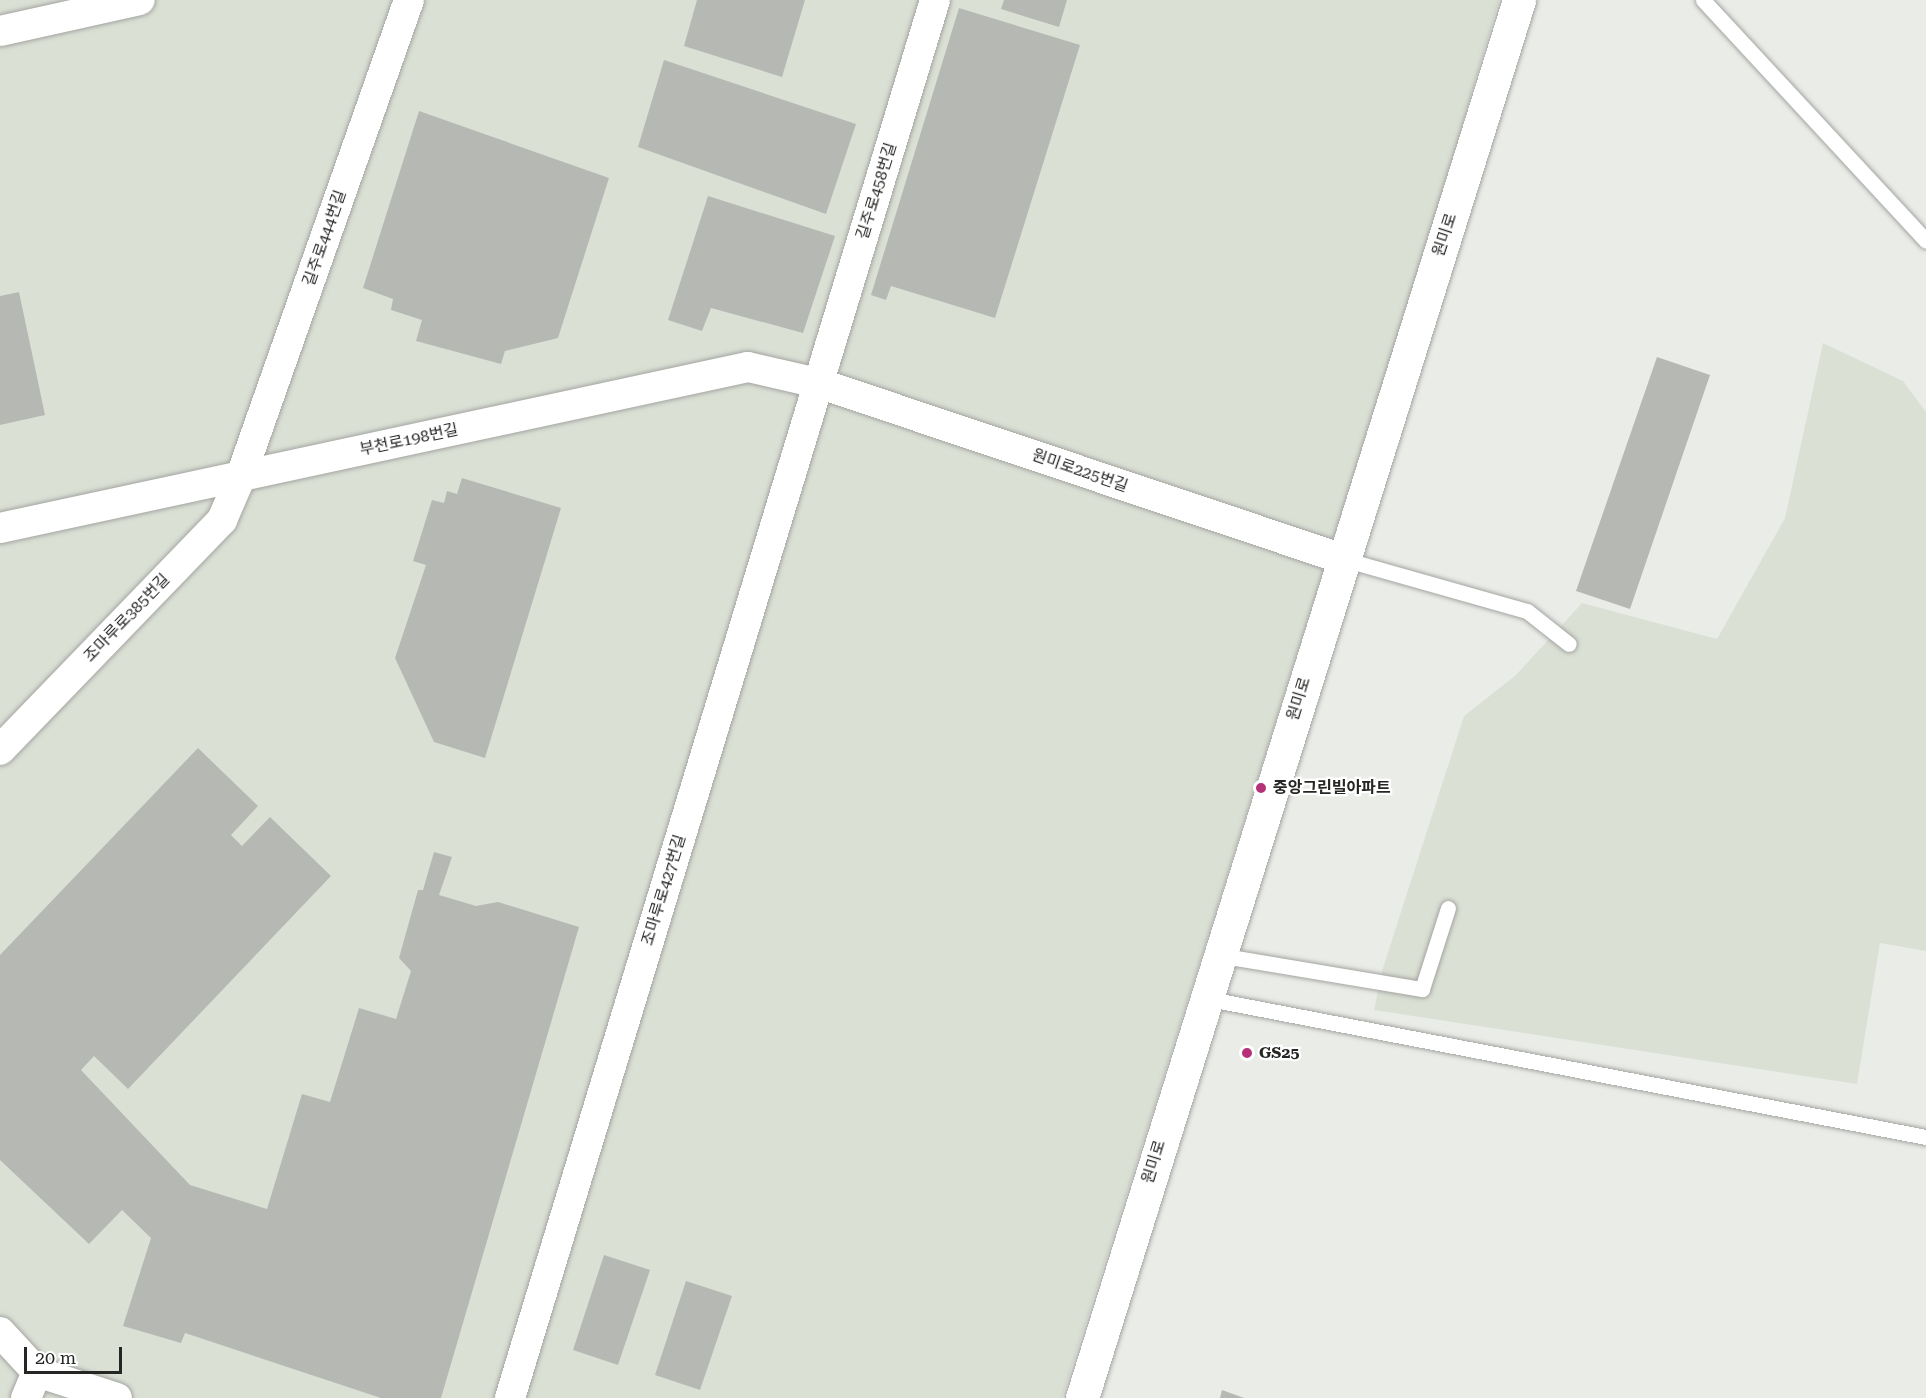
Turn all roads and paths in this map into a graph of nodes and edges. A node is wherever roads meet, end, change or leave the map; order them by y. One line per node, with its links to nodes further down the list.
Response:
1 (140, 0): 6 (street)
2 (409, 0): 9 (street, 길주로444번길)
3 (936, 0): 8 (street, 길주로458번길)
4 (1519, 0): 11 (street, 원미로)
5 (1703, 0): 7 (lane)
6 (0, 31)
7 (1926, 241)
8 (818, 383): 9 (street, 부천로198번길); 11 (street, 원미로225번길); 21 (street, 조마루로427번길)
9 (241, 476): 10 (street, 부천로198번길); 13 (street, 조마루로385번길)
10 (0, 528)
11 (1343, 559): 12 (lane); 15 (street, 원미로)
12 (1569, 644)
13 (0, 750)
14 (1448, 908): 15 (lane)
15 (1218, 955): 16 (street, 원미로)
16 (1204, 998): 17 (lane); 22 (street, 원미로)
17 (1926, 1137)
18 (0, 1332): 19 (street)
19 (32, 1385): 20 (street)
20 (117, 1398)
21 (510, 1398)
22 (1082, 1398)

